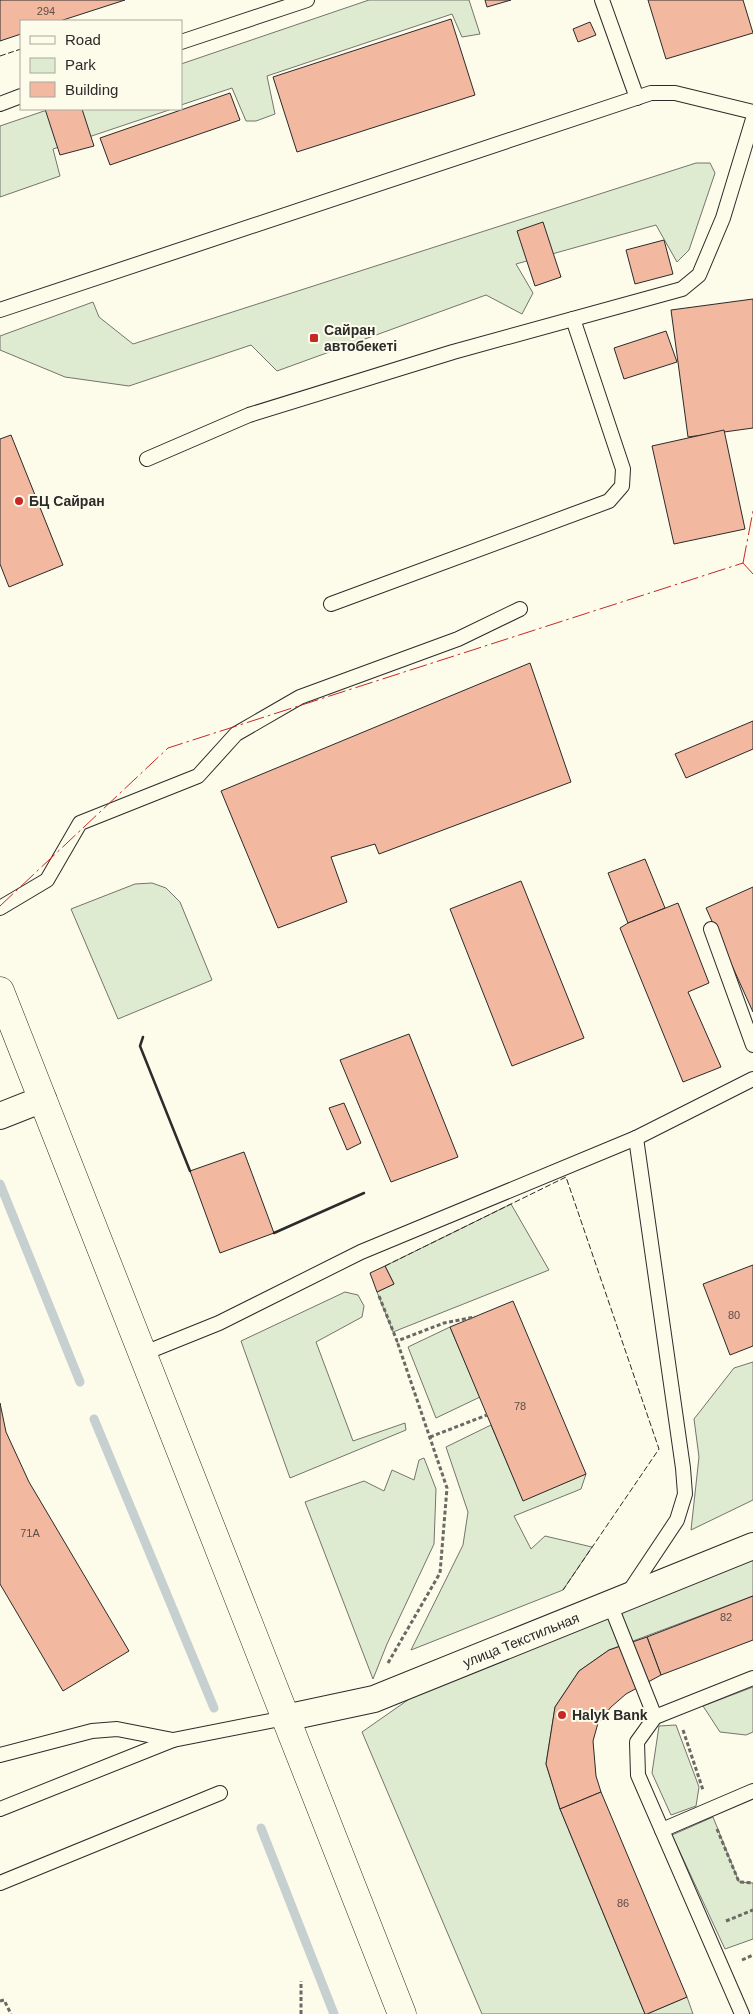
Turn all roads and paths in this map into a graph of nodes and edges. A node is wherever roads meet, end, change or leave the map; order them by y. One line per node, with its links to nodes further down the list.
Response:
1 (307, 0): 3 (lane)
2 (602, 0): 5 (lane)
3 (182, 42)
4 (20, 96): 6 (lane)
5 (637, 98): 7 (lane); 9 (lane)
6 (0, 104)
7 (753, 112)
8 (753, 119): 10 (lane)
9 (0, 310)
10 (573, 319): 11 (lane); 12 (lane)
11 (147, 459)
12 (330, 604)
13 (520, 609): 14 (lane)
14 (0, 908)
15 (711, 929): 17 (lane)
16 (0, 991): 19 (main road)
17 (753, 1045)
18 (753, 1079): 21 (lane)
19 (43, 1099): 20 (street); 25 (main road)
20 (0, 1116)
21 (636, 1138): 25 (lane); 29 (lane)
22 (379, 1296): 24 (path)
23 (475, 1317): 24 (path)
24 (397, 1341): 27 (path)
25 (142, 1354): 33 (main road)
26 (487, 1414): 27 (path)
27 (430, 1437): 31 (path)
28 (753, 1546): 29 (street, улица Текстильная)
29 (618, 1600): 31 (street, улица Текстильная); 32 (lane)
30 (753, 1678): 32 (lane)
31 (374, 1699): 33 (street, улица Текстильная)
32 (655, 1717): 39 (lane)
33 (285, 1718): 34 (lane); 47 (main road)
34 (173, 1740): 35 (lane); 38 (lane)
35 (0, 1755)
36 (753, 1791): 39 (lane)
37 (220, 1793): 40 (lane)
38 (0, 1809)
39 (662, 1830): 42 (lane)
40 (0, 1883)
41 (753, 1910): 42 (path)
42 (705, 1931): 48 (lane)
43 (302, 1981): 46 (path)
44 (0, 2001): 45 (path)
45 (11, 2014)
46 (301, 2014)
47 (402, 2014)
48 (742, 2014)

